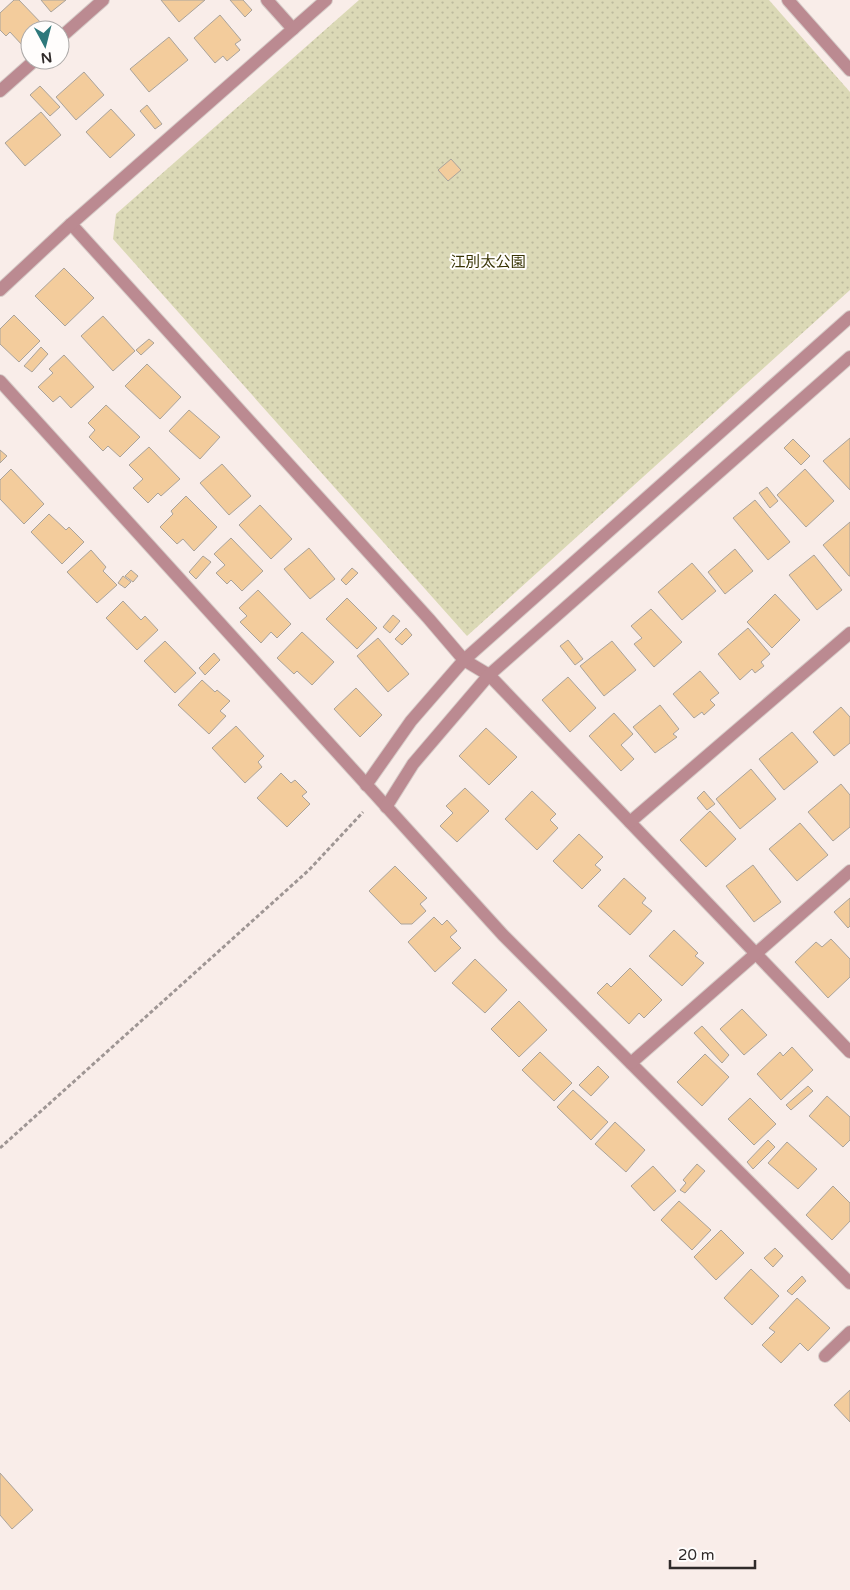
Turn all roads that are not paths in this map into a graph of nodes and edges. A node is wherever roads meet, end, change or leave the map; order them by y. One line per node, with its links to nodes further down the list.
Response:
1 (104, 0): 5 (street)
2 (267, 0): 6 (street)
3 (326, 0): 6 (street)
4 (788, 0): 8 (street)
5 (70, 29)
6 (293, 29): 10 (street)
7 (24, 70): 9 (street)
8 (850, 70)
9 (0, 91)
10 (72, 224): 11 (street); 16 (street)
11 (0, 290)
12 (850, 317): 16 (street)
13 (850, 357): 17 (street)
14 (0, 381): 18 (street)
15 (850, 633): 20 (street)
16 (464, 660): 17 (street); 18 (street)
17 (489, 675): 19 (street); 20 (street)
18 (366, 785): 19 (street)
19 (382, 802): 24 (street)
20 (630, 822): 22 (street)
21 (850, 870): 22 (street)
22 (756, 954): 23 (street); 24 (street)
23 (850, 1052)
24 (630, 1063): 25 (street)
25 (850, 1283)
26 (850, 1332): 27 (street)
27 (825, 1356)

